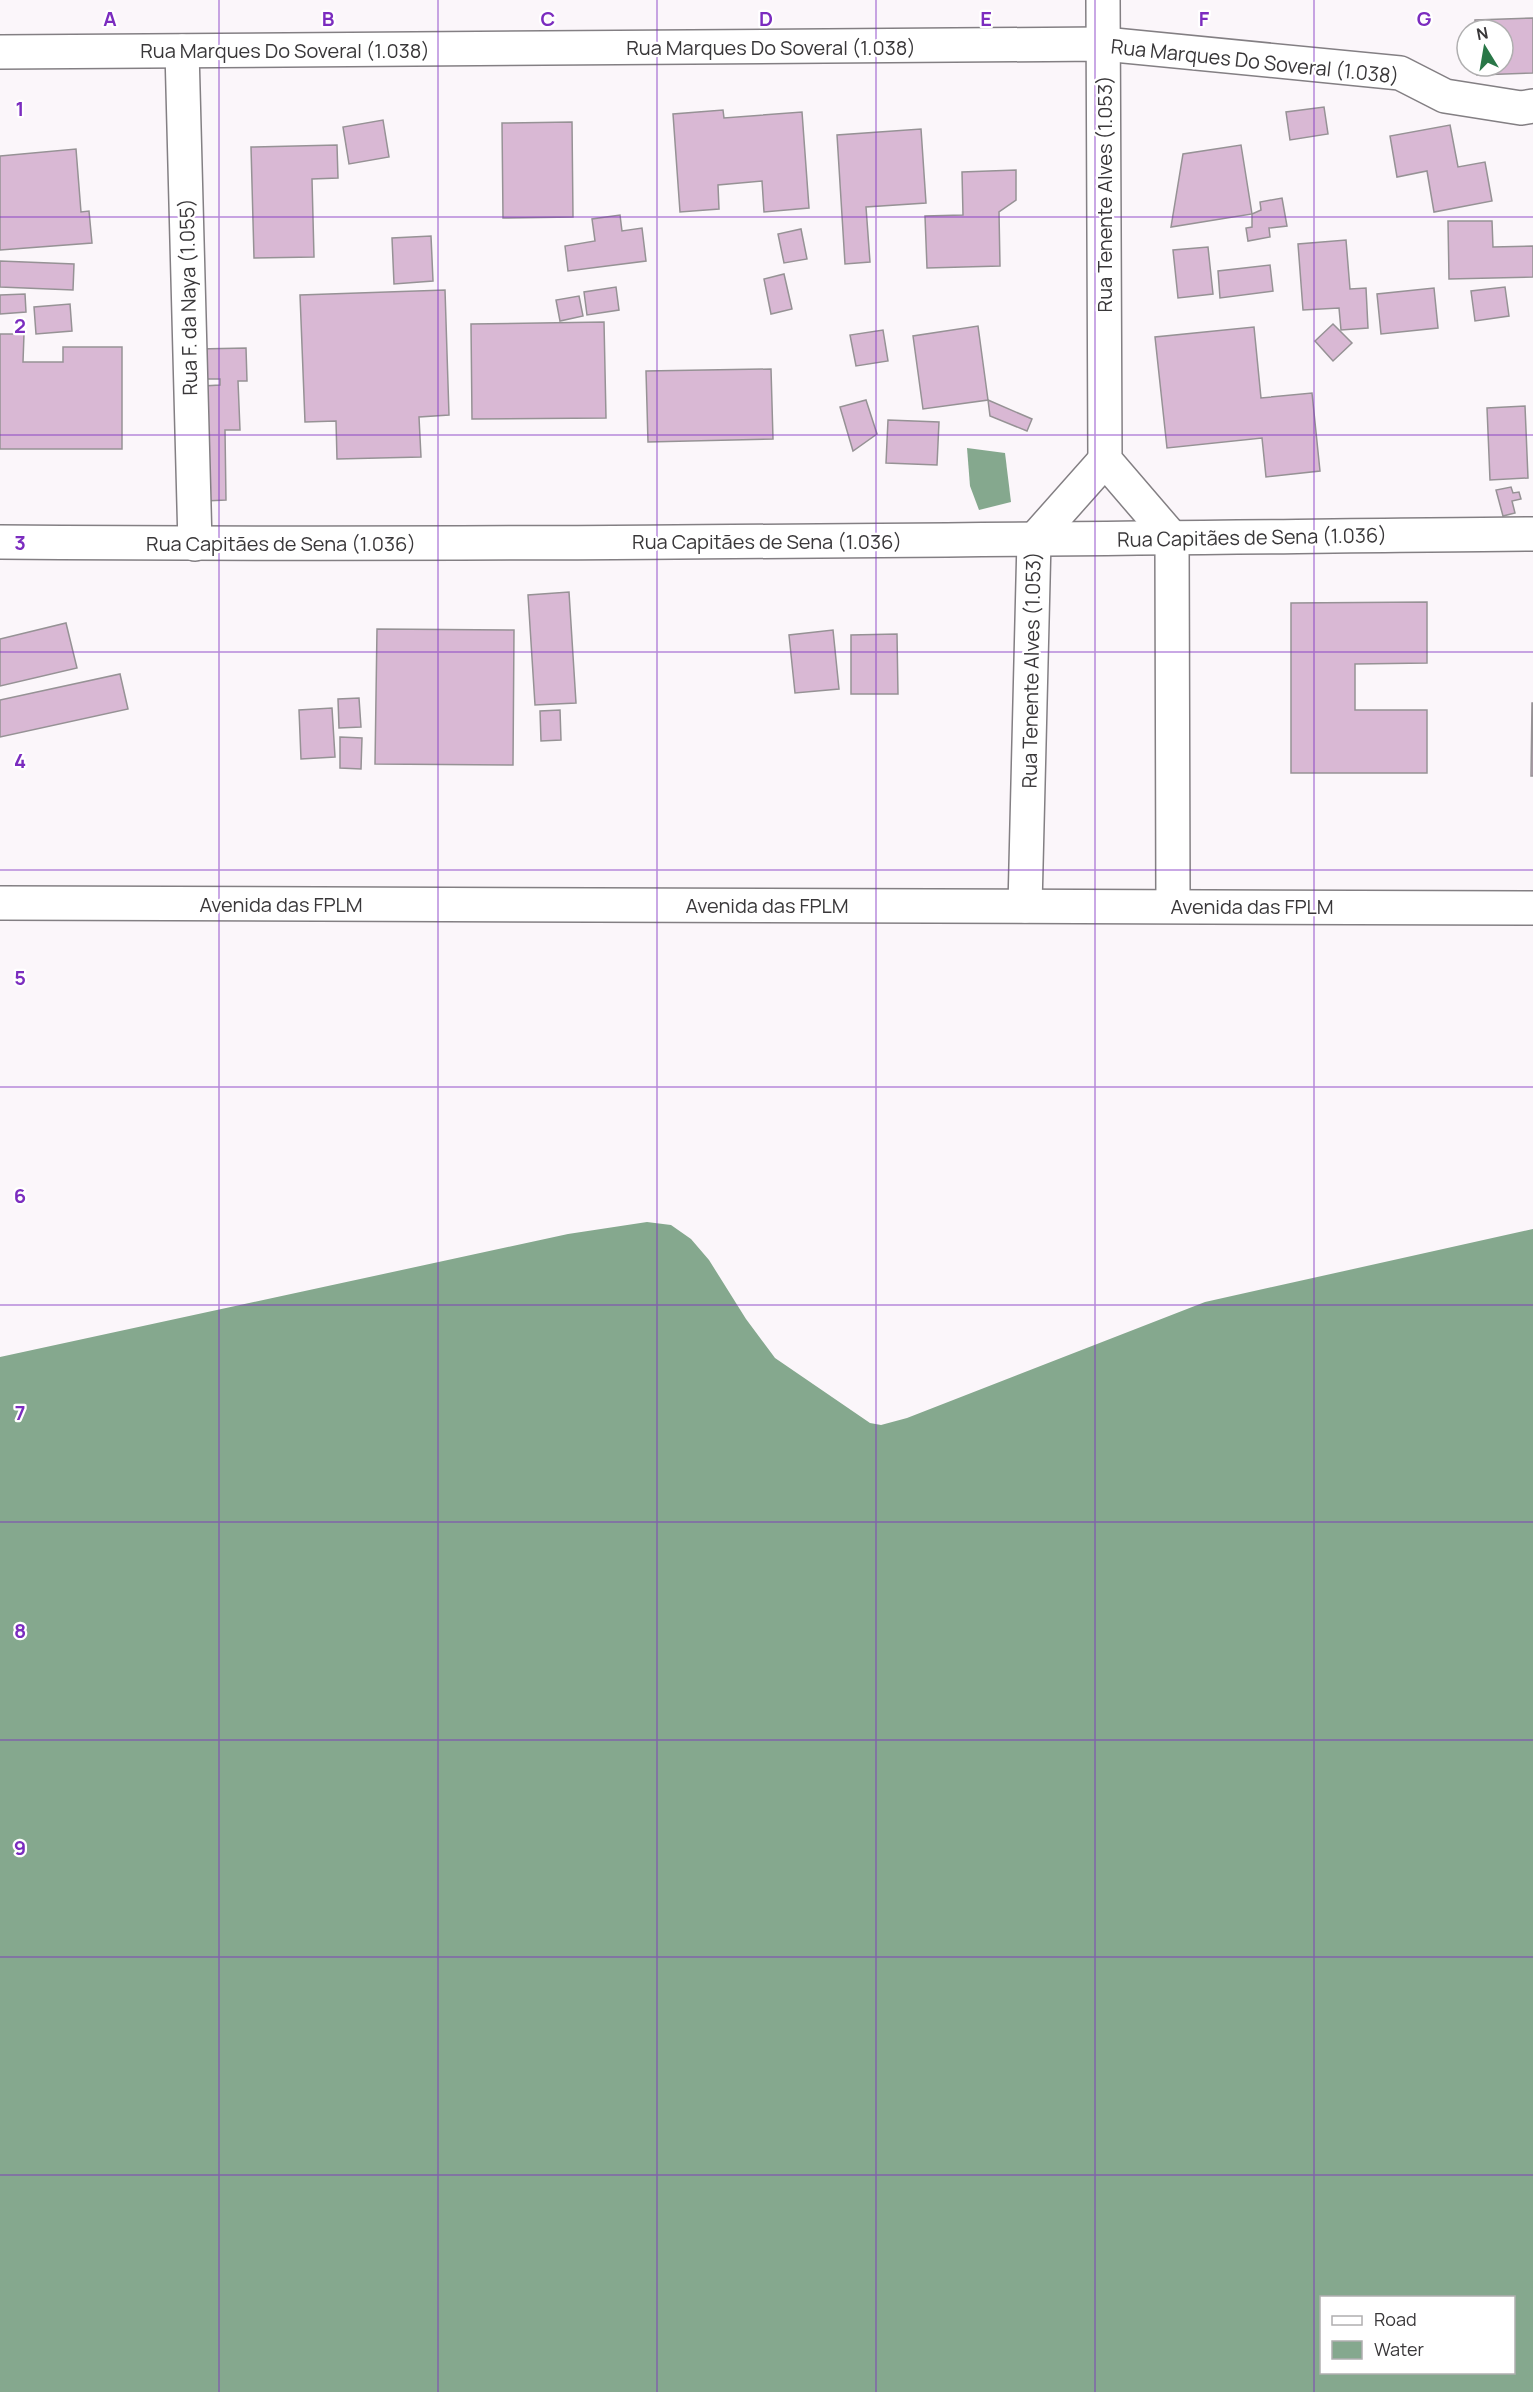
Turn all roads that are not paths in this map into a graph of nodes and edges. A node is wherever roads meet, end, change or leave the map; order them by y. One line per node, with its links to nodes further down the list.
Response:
1 (1103, 0): 2 (street, Rua Tenente Alves (1.053))
2 (1104, 44): 3 (street, Rua Marques Do Soveral (1.038)); 5 (street, Rua Marques Do Soveral (1.038)); 6 (street, Rua Tenente Alves (1.053))
3 (182, 51): 4 (street, Rua Marques Do Soveral (1.038)); 11 (street, Rua F. da Naya (1.055))
4 (0, 52)
5 (1533, 106)
6 (1105, 460): 8 (street); 9 (street, Rua Tenente Alves (1.053))
7 (1533, 534): 8 (street, Rua Capitães de Sena (1.036))
8 (1172, 538): 9 (street, Rua Capitães de Sena (1.036)); 14 (street)
9 (1034, 540): 11 (street, Rua Capitães de Sena (1.036)); 13 (street, Rua Tenente Alves (1.053))
10 (0, 542): 11 (street, Rua Capitães de Sena (1.036))
11 (195, 544)
12 (0, 903): 13 (street, Avenida das FPLM)
13 (1025, 906): 14 (street, Avenida das FPLM)
14 (1173, 906): 15 (street, Avenida das FPLM)
15 (1533, 908)

